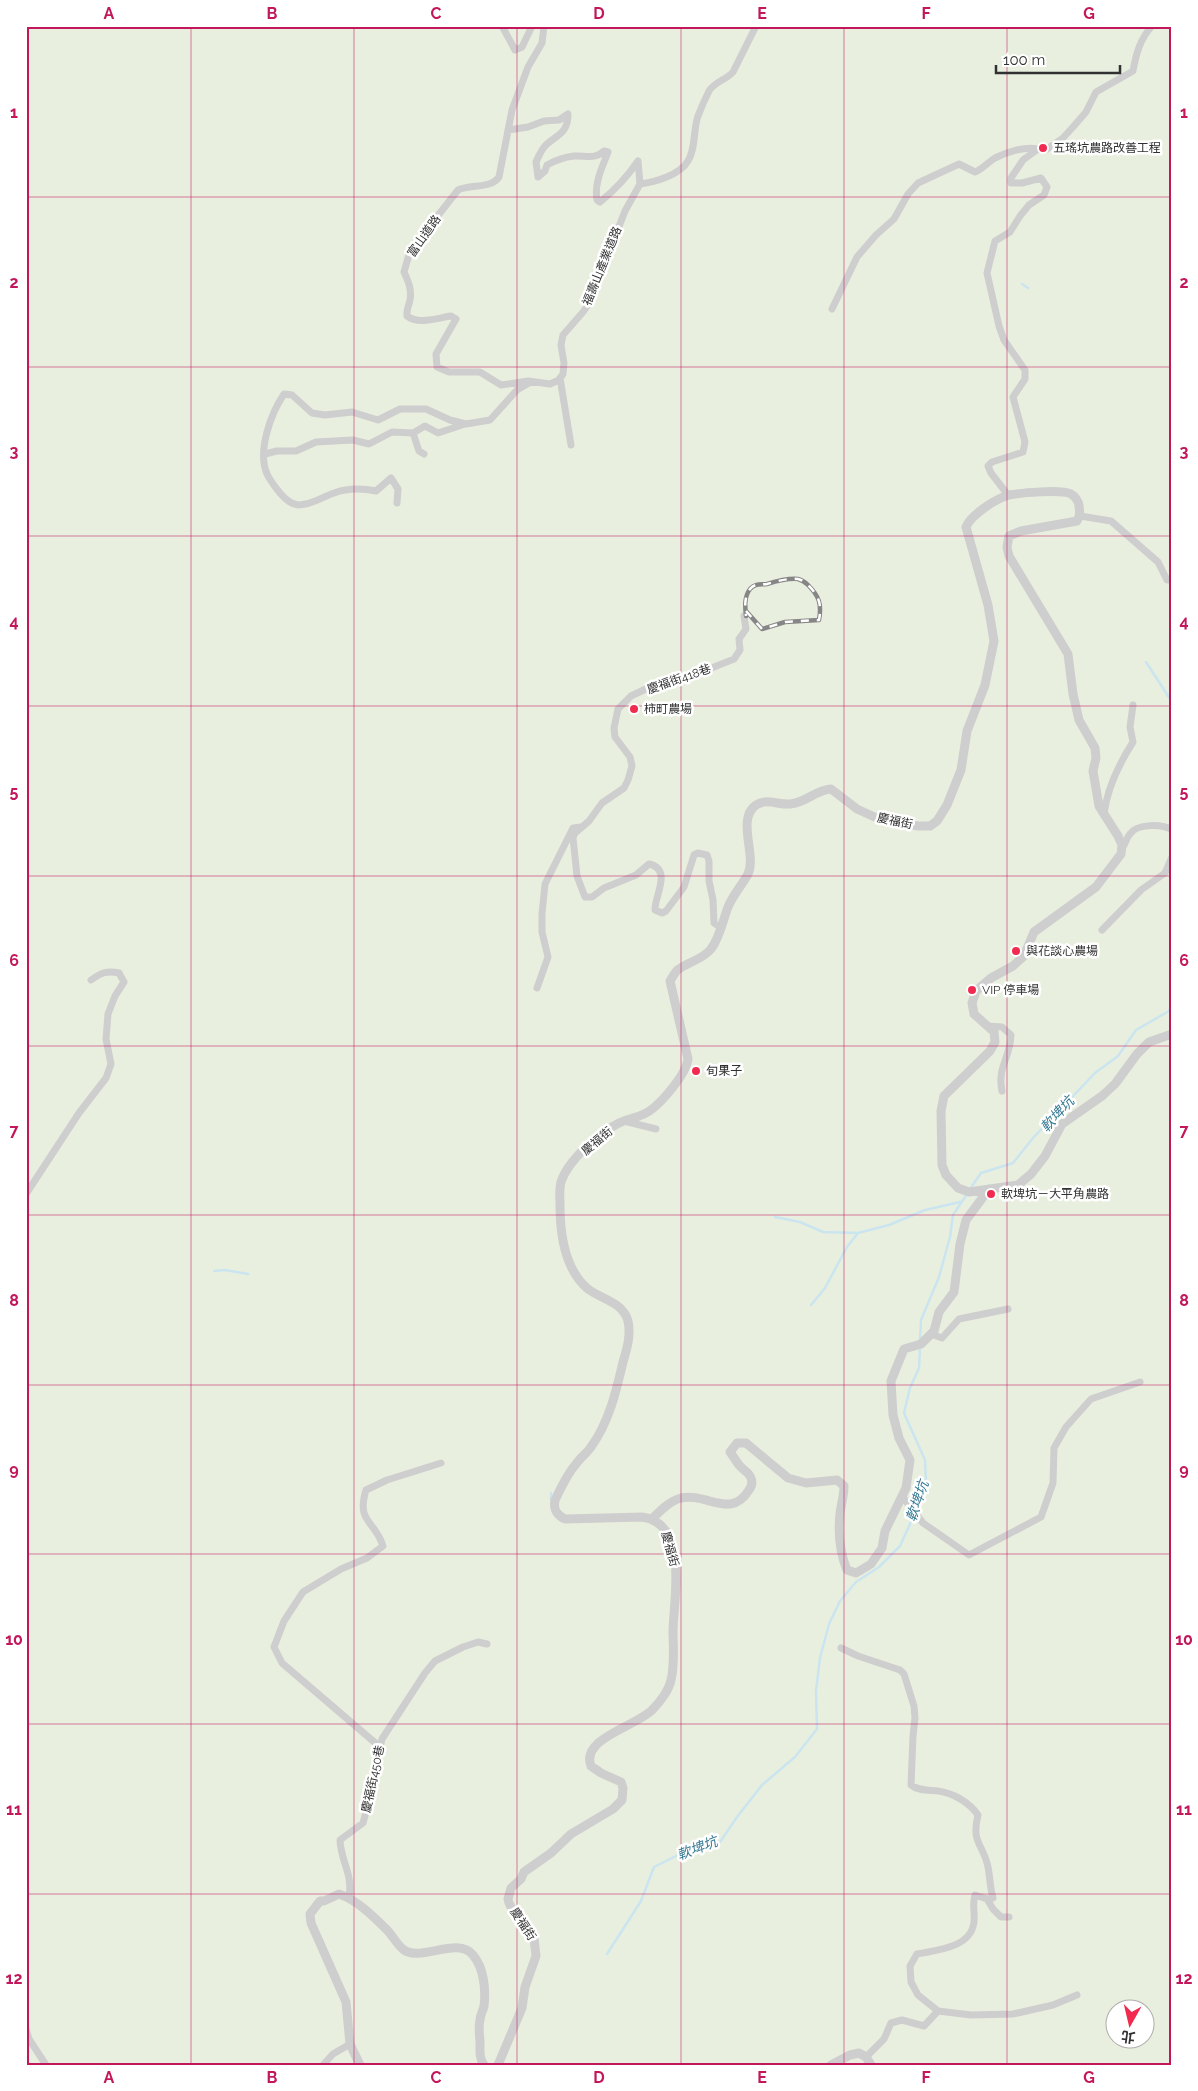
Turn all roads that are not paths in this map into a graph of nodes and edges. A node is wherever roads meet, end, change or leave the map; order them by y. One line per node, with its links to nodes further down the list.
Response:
1 (502, 26): 2 (street)
2 (532, 26)
3 (544, 26): 6 (street, 富山道路)
4 (756, 26): 8 (street)
5 (1152, 26): 7 (street)
6 (508, 130): 8 (street); 11 (street, 富山道路)
7 (1038, 149): 9 (street); 17 (street)
8 (640, 184): 10 (street, 福壽山產業道路)
9 (832, 309)
10 (560, 378): 11 (street); 14 (street, 福壽山產業道路)
11 (529, 383): 12 (street)
12 (466, 424): 13 (street); 15 (street)
13 (413, 433): 15 (street); 16 (street)
14 (570, 445)
15 (265, 454): 18 (street)
16 (424, 454)
17 (1008, 496): 19 (street, 慶福街); 28 (street, 慶福街)
18 (397, 503)
19 (1080, 516): 20 (street); 23 (street)
20 (1172, 580)
21 (744, 616): 24 (street, 慶福街418巷)
22 (1133, 705): 23 (street)
23 (1104, 814): 26 (street)
24 (581, 827): 28 (street, 慶福街418巷); 31 (street)
25 (1172, 830): 26 (street)
26 (1122, 848): 32 (street)
27 (1172, 858): 29 (street)
28 (721, 928): 35 (street, 慶福街)
29 (1102, 930)
30 (91, 980): 38 (street)
31 (537, 988)
32 (986, 1026): 34 (street); 37 (street)
33 (1172, 1034): 37 (street)
34 (1002, 1091)
35 (624, 1121): 36 (street); 44 (street, 慶福街)
36 (656, 1129)
37 (988, 1190): 40 (street)
38 (26, 1194)
39 (1008, 1309): 40 (street)
40 (933, 1333): 43 (street)
41 (1140, 1382): 43 (street)
42 (441, 1463): 47 (street)
43 (902, 1496): 44 (street)
44 (653, 1518): 60 (street, 慶福街)
45 (487, 1644): 47 (street, 慶福街450巷)
46 (841, 1648): 49 (street)
47 (380, 1747): 48 (street, 慶福街450巷)
48 (349, 1897): 54 (street); 59 (street)
49 (987, 1899): 50 (street); 52 (street)
50 (1009, 1917)
51 (1077, 1994): 52 (street)
52 (938, 2011): 55 (street)
53 (26, 2029): 56 (street)
54 (350, 2044): 57 (street); 58 (street)
55 (869, 2061): 61 (street)
56 (46, 2065)
57 (323, 2065)
58 (360, 2065)
59 (484, 2065)
60 (498, 2065)
61 (831, 2065)

